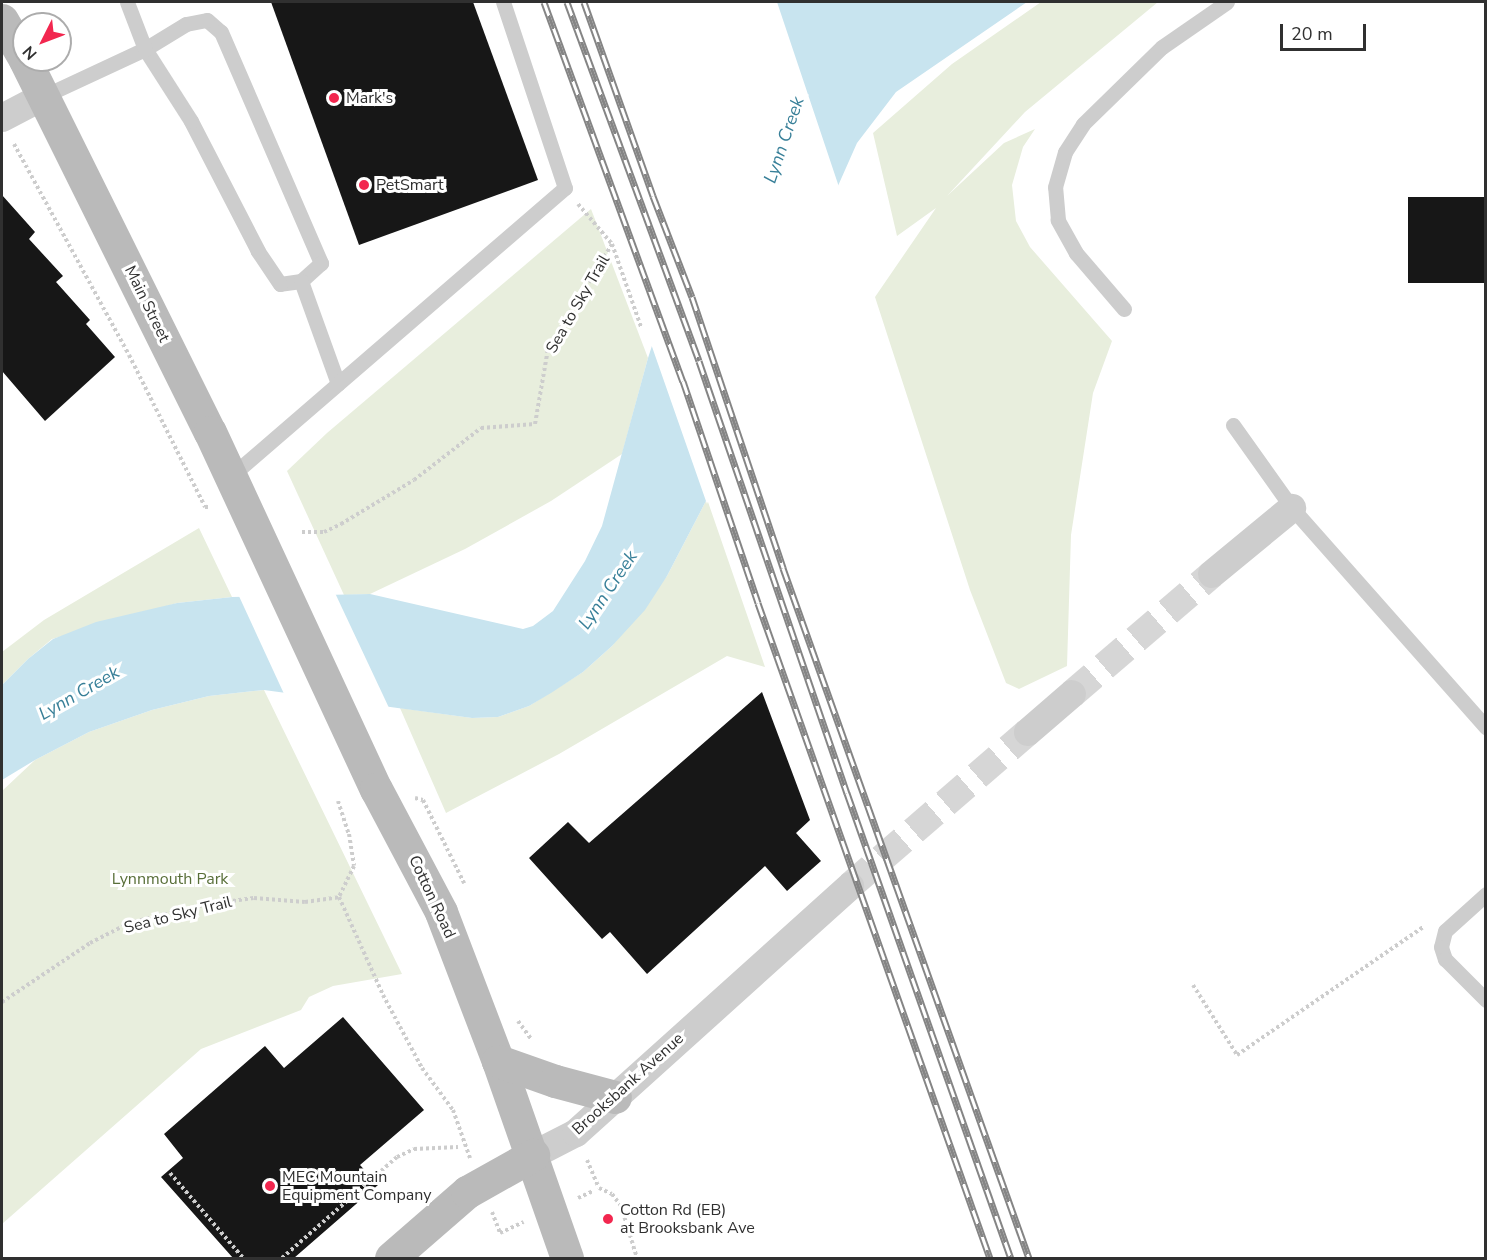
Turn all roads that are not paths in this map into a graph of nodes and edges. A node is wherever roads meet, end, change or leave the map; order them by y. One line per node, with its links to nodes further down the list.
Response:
1 (127, 2): 6 (lane)
2 (503, 2): 12 (lane)
3 (1227, 2): 11 (lane)
4 (2, 20): 5 (main road, Main Street)
5 (12, 37)
6 (145, 50): 8 (lane); 10 (lane); 10 (lane)
7 (32, 72): 8 (main road, Main Street)
8 (44, 96): 9 (street); 14 (main road, Main Street)
9 (2, 118)
10 (301, 281): 12 (lane)
11 (1124, 309)
12 (338, 384): 14 (lane)
13 (1233, 425): 15 (lane)
14 (231, 476): 16 (main road, Main Street)
15 (1292, 508): 17 (street); 19 (lane)
16 (265, 549): 24 (main road, Cotton Road)
17 (1212, 574)
18 (1072, 694): 20 (street)
19 (1485, 727)
20 (1028, 732)
21 (850, 886): 25 (street, Brooksbank Avenue)
22 (1485, 894): 23 (lane)
23 (1485, 1000)
24 (498, 1061): 25 (main road); 26 (main road, Cotton Road)
25 (615, 1097): 26 (street, Brooksbank Avenue)
26 (532, 1155): 27 (main road, Brooksbank Avenue); 28 (main road, Cotton Road)
27 (391, 1258)
28 (567, 1258)

